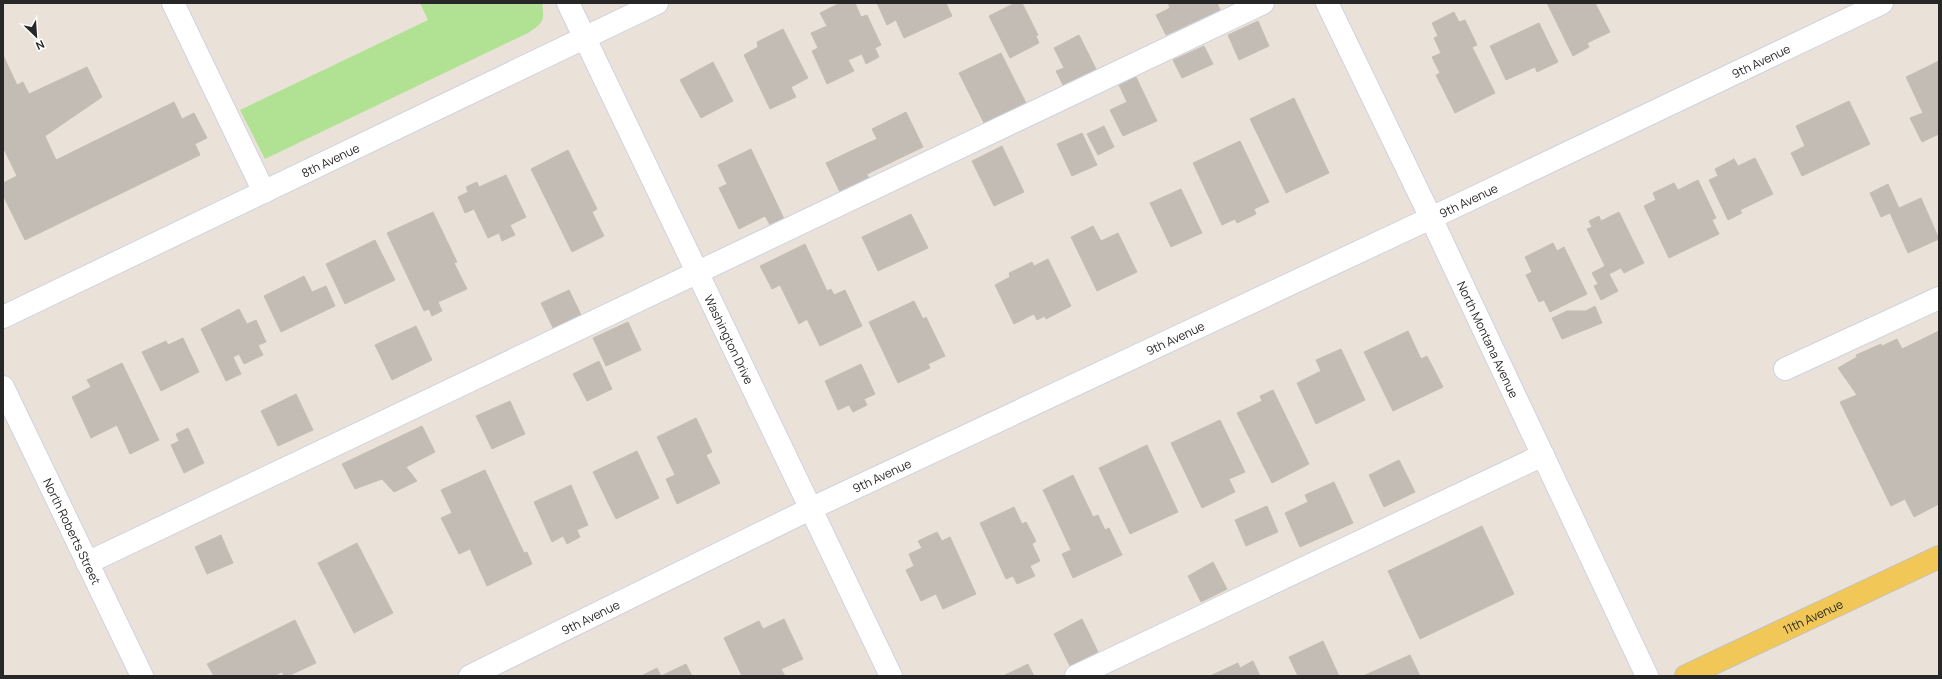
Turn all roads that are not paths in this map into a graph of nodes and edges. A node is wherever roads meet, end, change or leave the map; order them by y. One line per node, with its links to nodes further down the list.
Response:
1 (173, 3): 8 (street)
2 (568, 3): 7 (street, Washington Drive)
3 (657, 3): 7 (street, 8th Avenue)
4 (1263, 3): 10 (street)
5 (1327, 3): 9 (street, North Montana Avenue)
6 (1882, 3): 9 (street, 9th Avenue)
7 (585, 38): 8 (street, 8th Avenue); 10 (street, Washington Drive)
8 (264, 192): 12 (street, 8th Avenue)
9 (1431, 218): 15 (street, North Montana Avenue); 16 (street, 9th Avenue)
10 (697, 272): 16 (street, Washington Drive); 18 (street)
11 (1939, 298): 13 (street)
12 (3, 317)
13 (1784, 369)
14 (3, 387): 18 (street, North Roberts Street)
15 (1543, 455): 22 (street); 23 (street, North Montana Avenue)
16 (810, 509): 20 (street, 9th Avenue); 21 (street, Washington Drive)
17 (1939, 558): 24 (main road, 11th Avenue)
18 (87, 563): 19 (street, North Roberts Street)
19 (142, 676)
20 (470, 676)
21 (891, 676)
22 (1076, 676)
23 (1647, 676)
24 (1686, 676)

